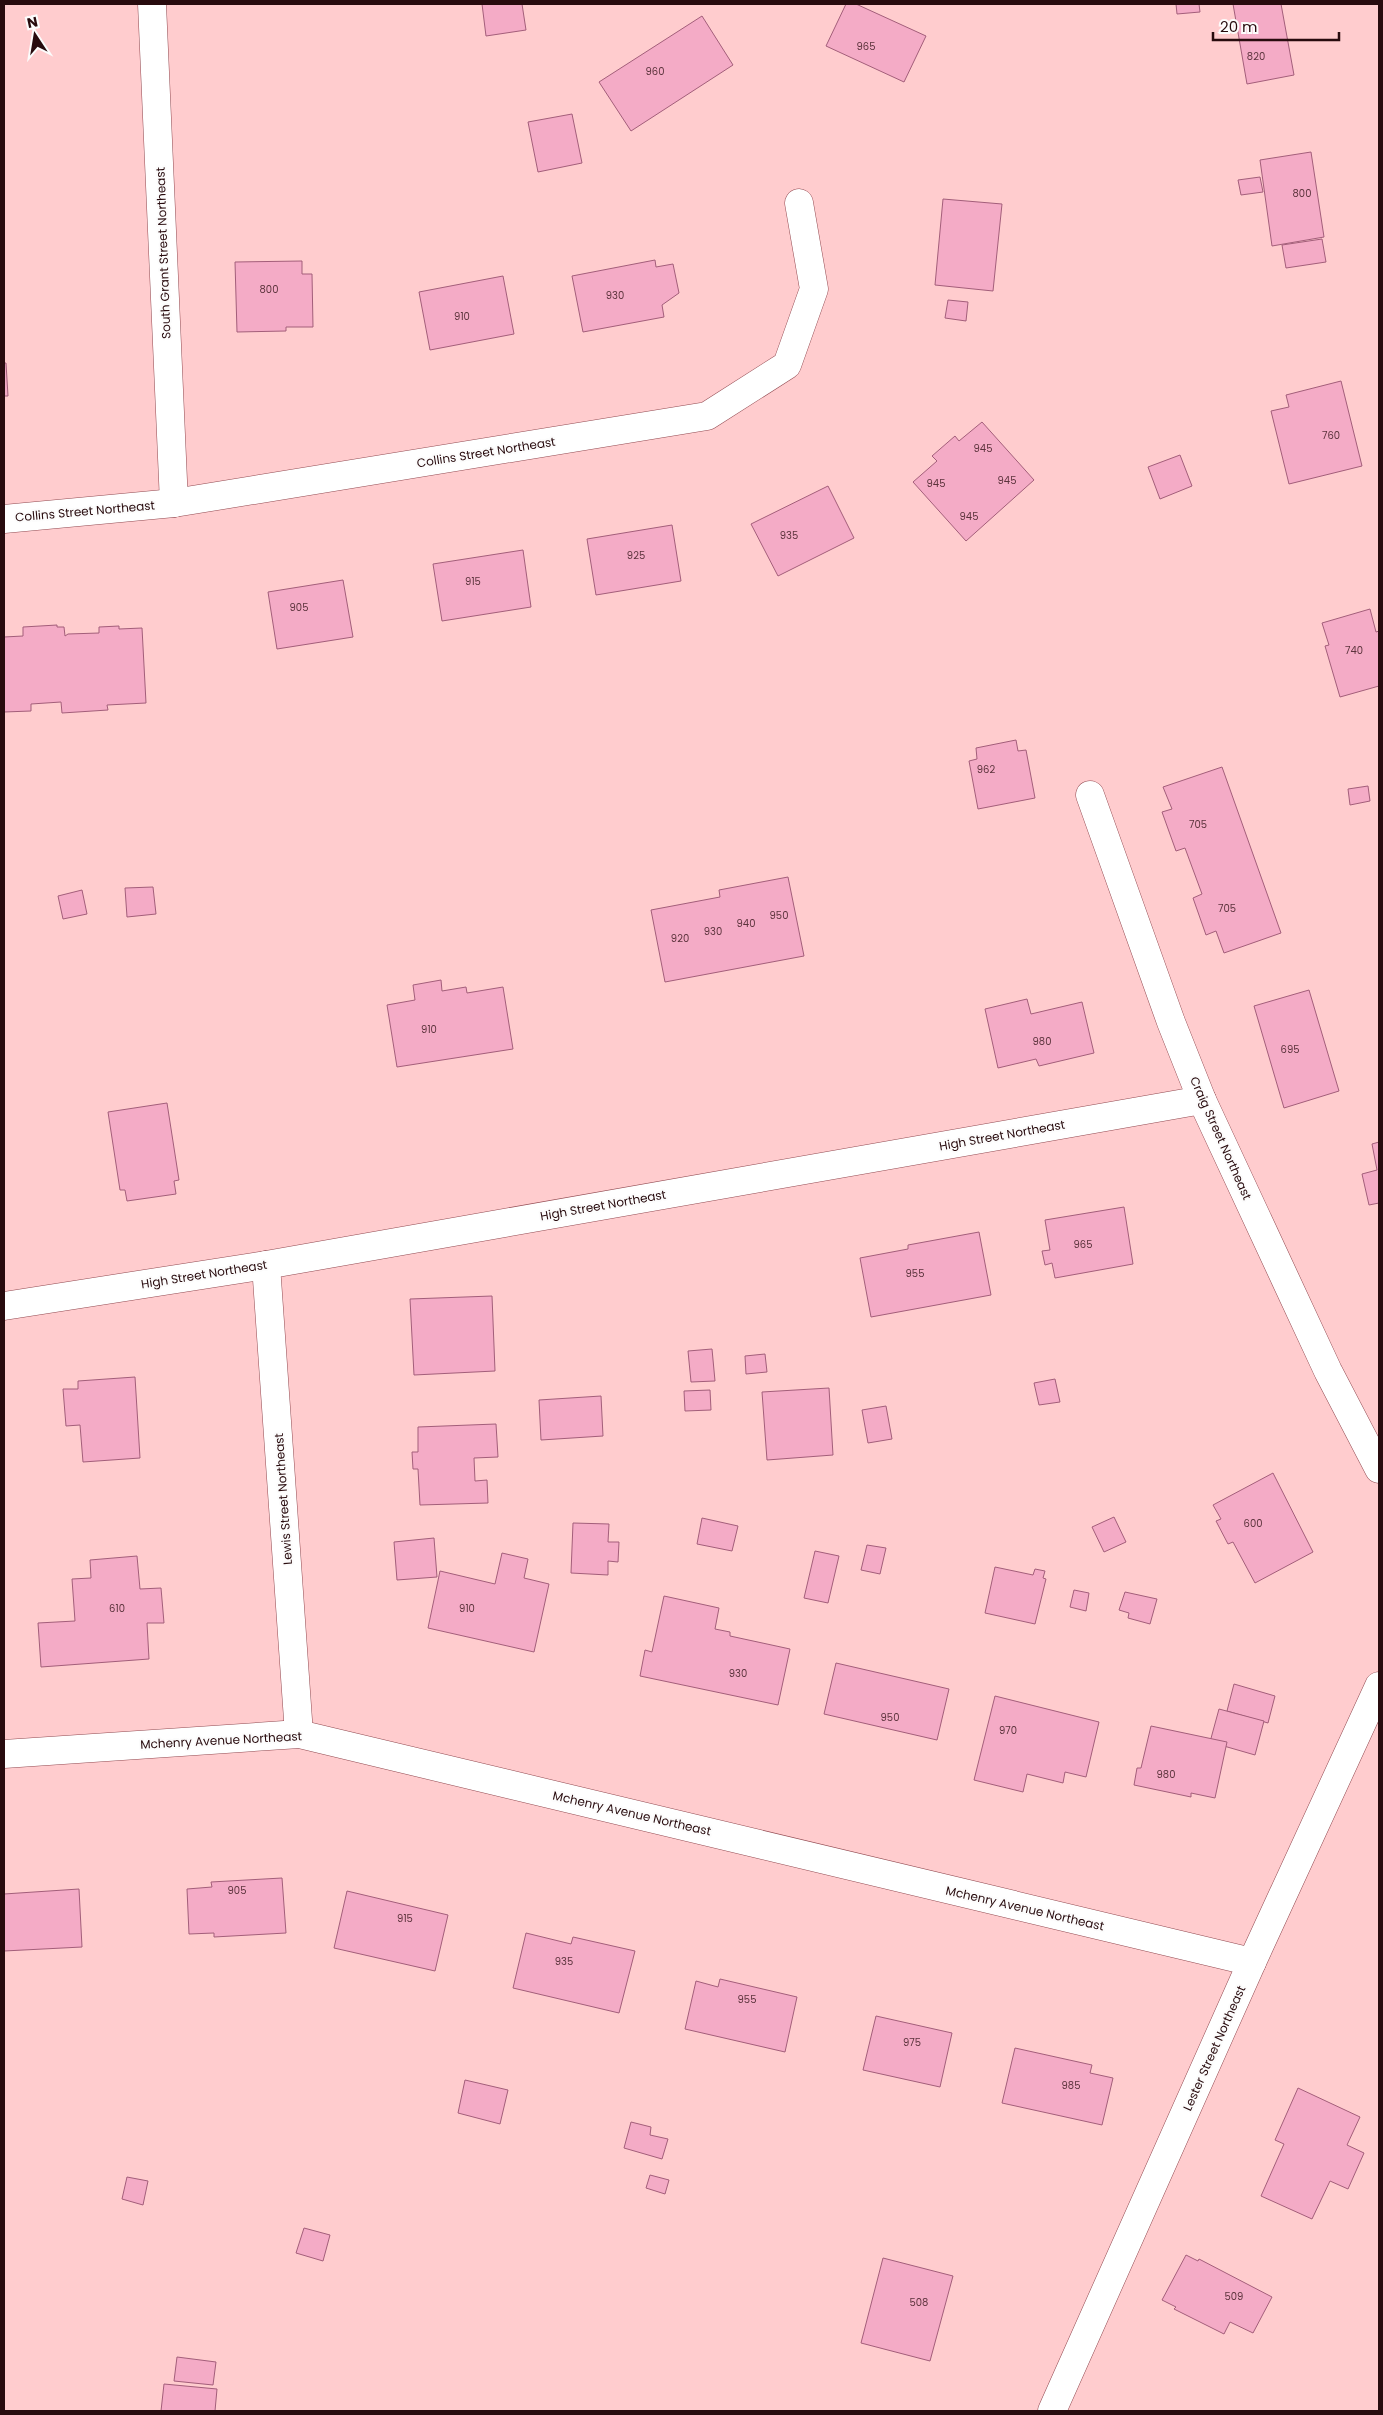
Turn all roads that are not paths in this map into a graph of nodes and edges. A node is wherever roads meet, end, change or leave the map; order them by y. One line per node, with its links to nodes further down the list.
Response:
1 (152, 4): 3 (street, South Grant Street Northeast)
2 (799, 203): 3 (street, Collins Street Northeast)
3 (174, 503): 4 (street, Collins Street Northeast)
4 (4, 519)
5 (1090, 795): 6 (street, Craig Street Northeast)
6 (1202, 1100): 7 (street, High Street Northeast); 9 (street, Craig Street Northeast)
7 (266, 1265): 8 (street, High Street Northeast); 11 (street, Lewis Street Northeast)
8 (4, 1306)
9 (1379, 1469)
10 (1379, 1686): 13 (street, Lester Street Northeast)
11 (299, 1734): 12 (street, Mchenry Avenue Northeast); 13 (street, Mchenry Avenue Northeast)
12 (4, 1754)
13 (1252, 1962): 14 (street, Lester Street Northeast)
14 (1052, 2411)

